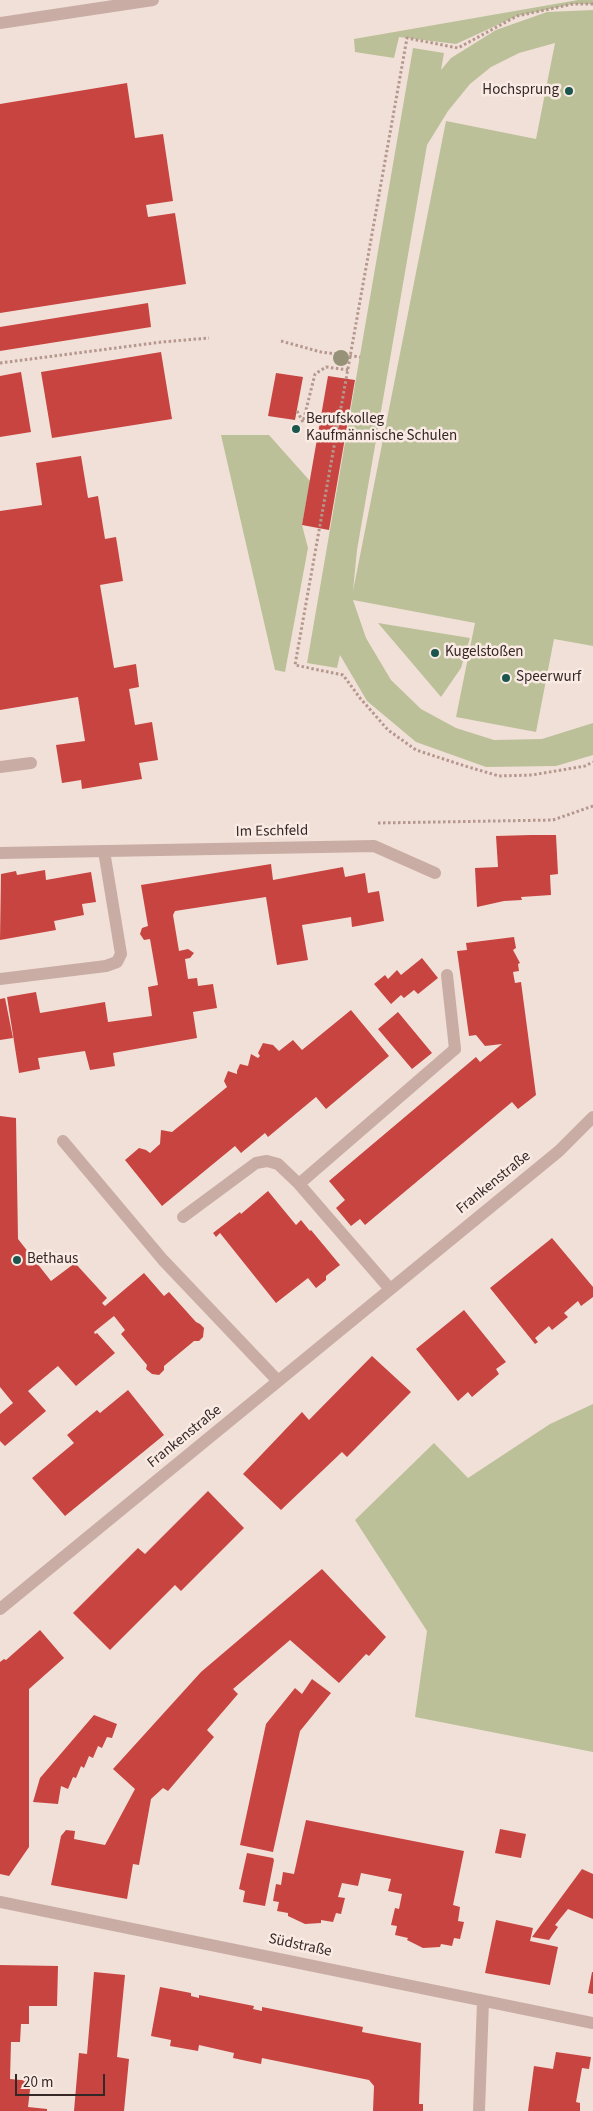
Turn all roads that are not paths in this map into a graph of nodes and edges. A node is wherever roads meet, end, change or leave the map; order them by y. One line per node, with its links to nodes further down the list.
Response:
1 (153, 0): 2 (street)
2 (0, 23)
3 (31, 763): 4 (street)
4 (0, 767)
5 (104, 851): 6 (street, Im Eschfeld); 7 (street, Im Eschfeld); 9 (street)
6 (0, 853)
7 (435, 873)
8 (446, 975): 12 (street)
9 (0, 978)
10 (593, 1117): 14 (street, Frankenstraße)
11 (64, 1141): 15 (street)
12 (299, 1184): 13 (street); 14 (street)
13 (184, 1217)
14 (390, 1289): 15 (street, Frankenstraße)
15 (278, 1381): 16 (street, Frankenstraße)
16 (0, 1610)
17 (0, 1902): 18 (street, Südstraße)
18 (483, 2002): 19 (street, Südstraße); 20 (street)
19 (593, 2023)
20 (479, 2111)

